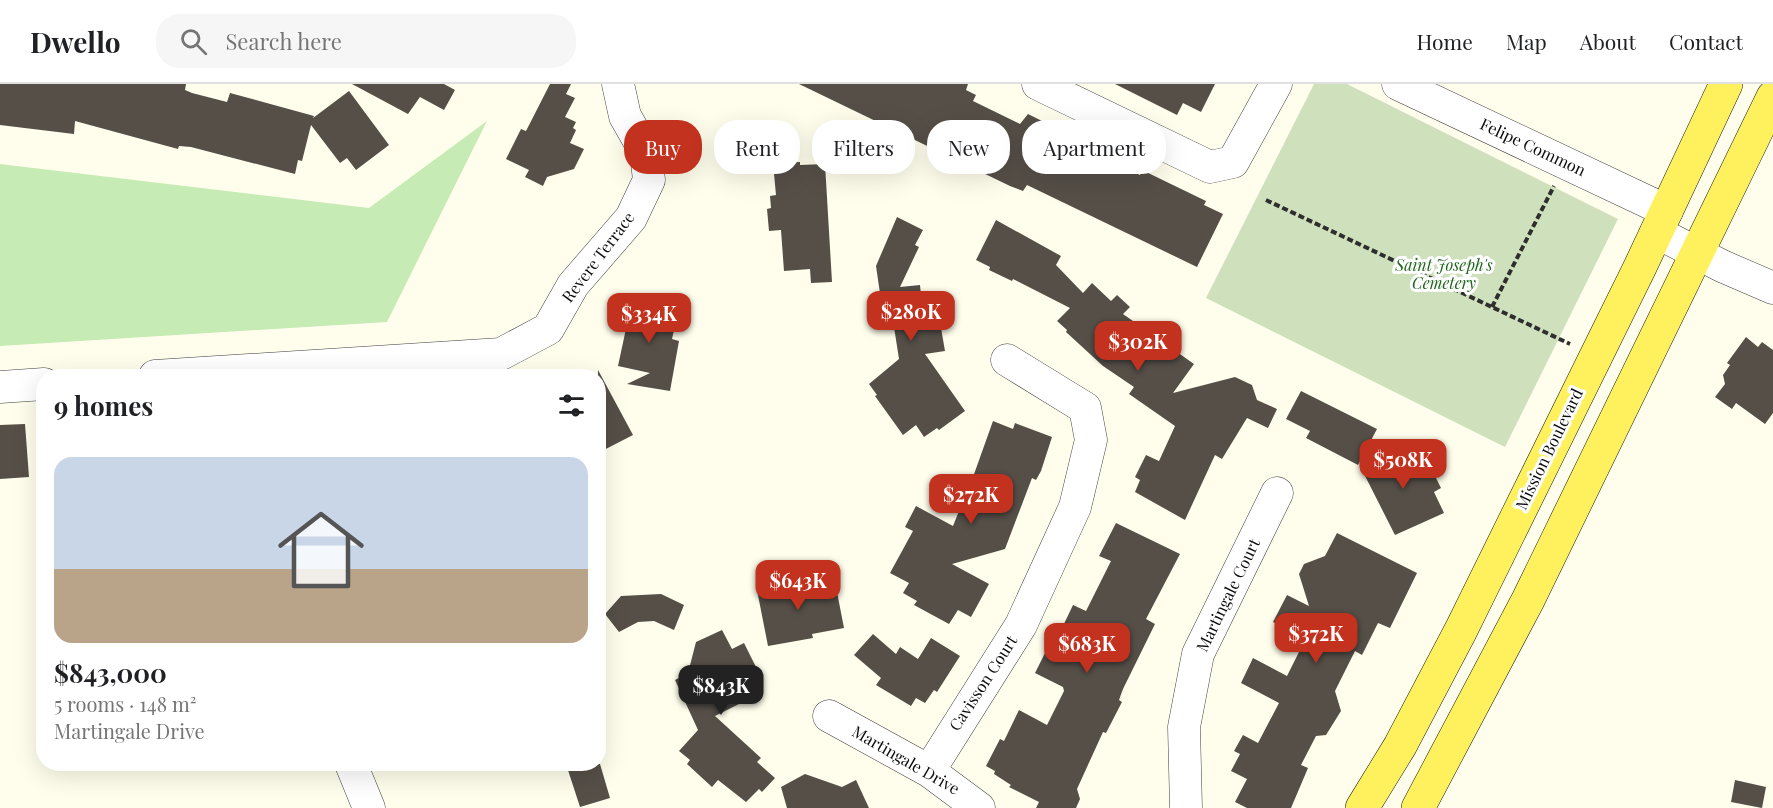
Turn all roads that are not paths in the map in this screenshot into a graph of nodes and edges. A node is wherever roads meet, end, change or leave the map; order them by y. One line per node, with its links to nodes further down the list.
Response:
1 (618, 84): 11 (street, Revere Terrace)
2 (1038, 84): 3 (street)
3 (1276, 84)
4 (1398, 84): 7 (street, Felipe Common)
5 (1726, 84): 7 (main road, Mission Boulevard)
6 (1773, 97): 8 (main road)
7 (1661, 221): 8 (street, Felipe Common); 21 (main road, Mission Boulevard)
8 (1696, 253): 9 (street, Felipe Common); 22 (main road)
9 (1773, 288)
10 (1007, 360): 17 (street, Cavisson Court)
11 (265, 369)
12 (36, 385): 13 (street)
13 (0, 387)
14 (1277, 493): 20 (street, Martingale Court)
15 (829, 716): 17 (street, Martingale Drive)
16 (354, 771): 18 (street)
17 (929, 771): 19 (street, Martingale Drive)
18 (369, 808)
19 (979, 808)
20 (1186, 808)
21 (1362, 808)
22 (1418, 808)

